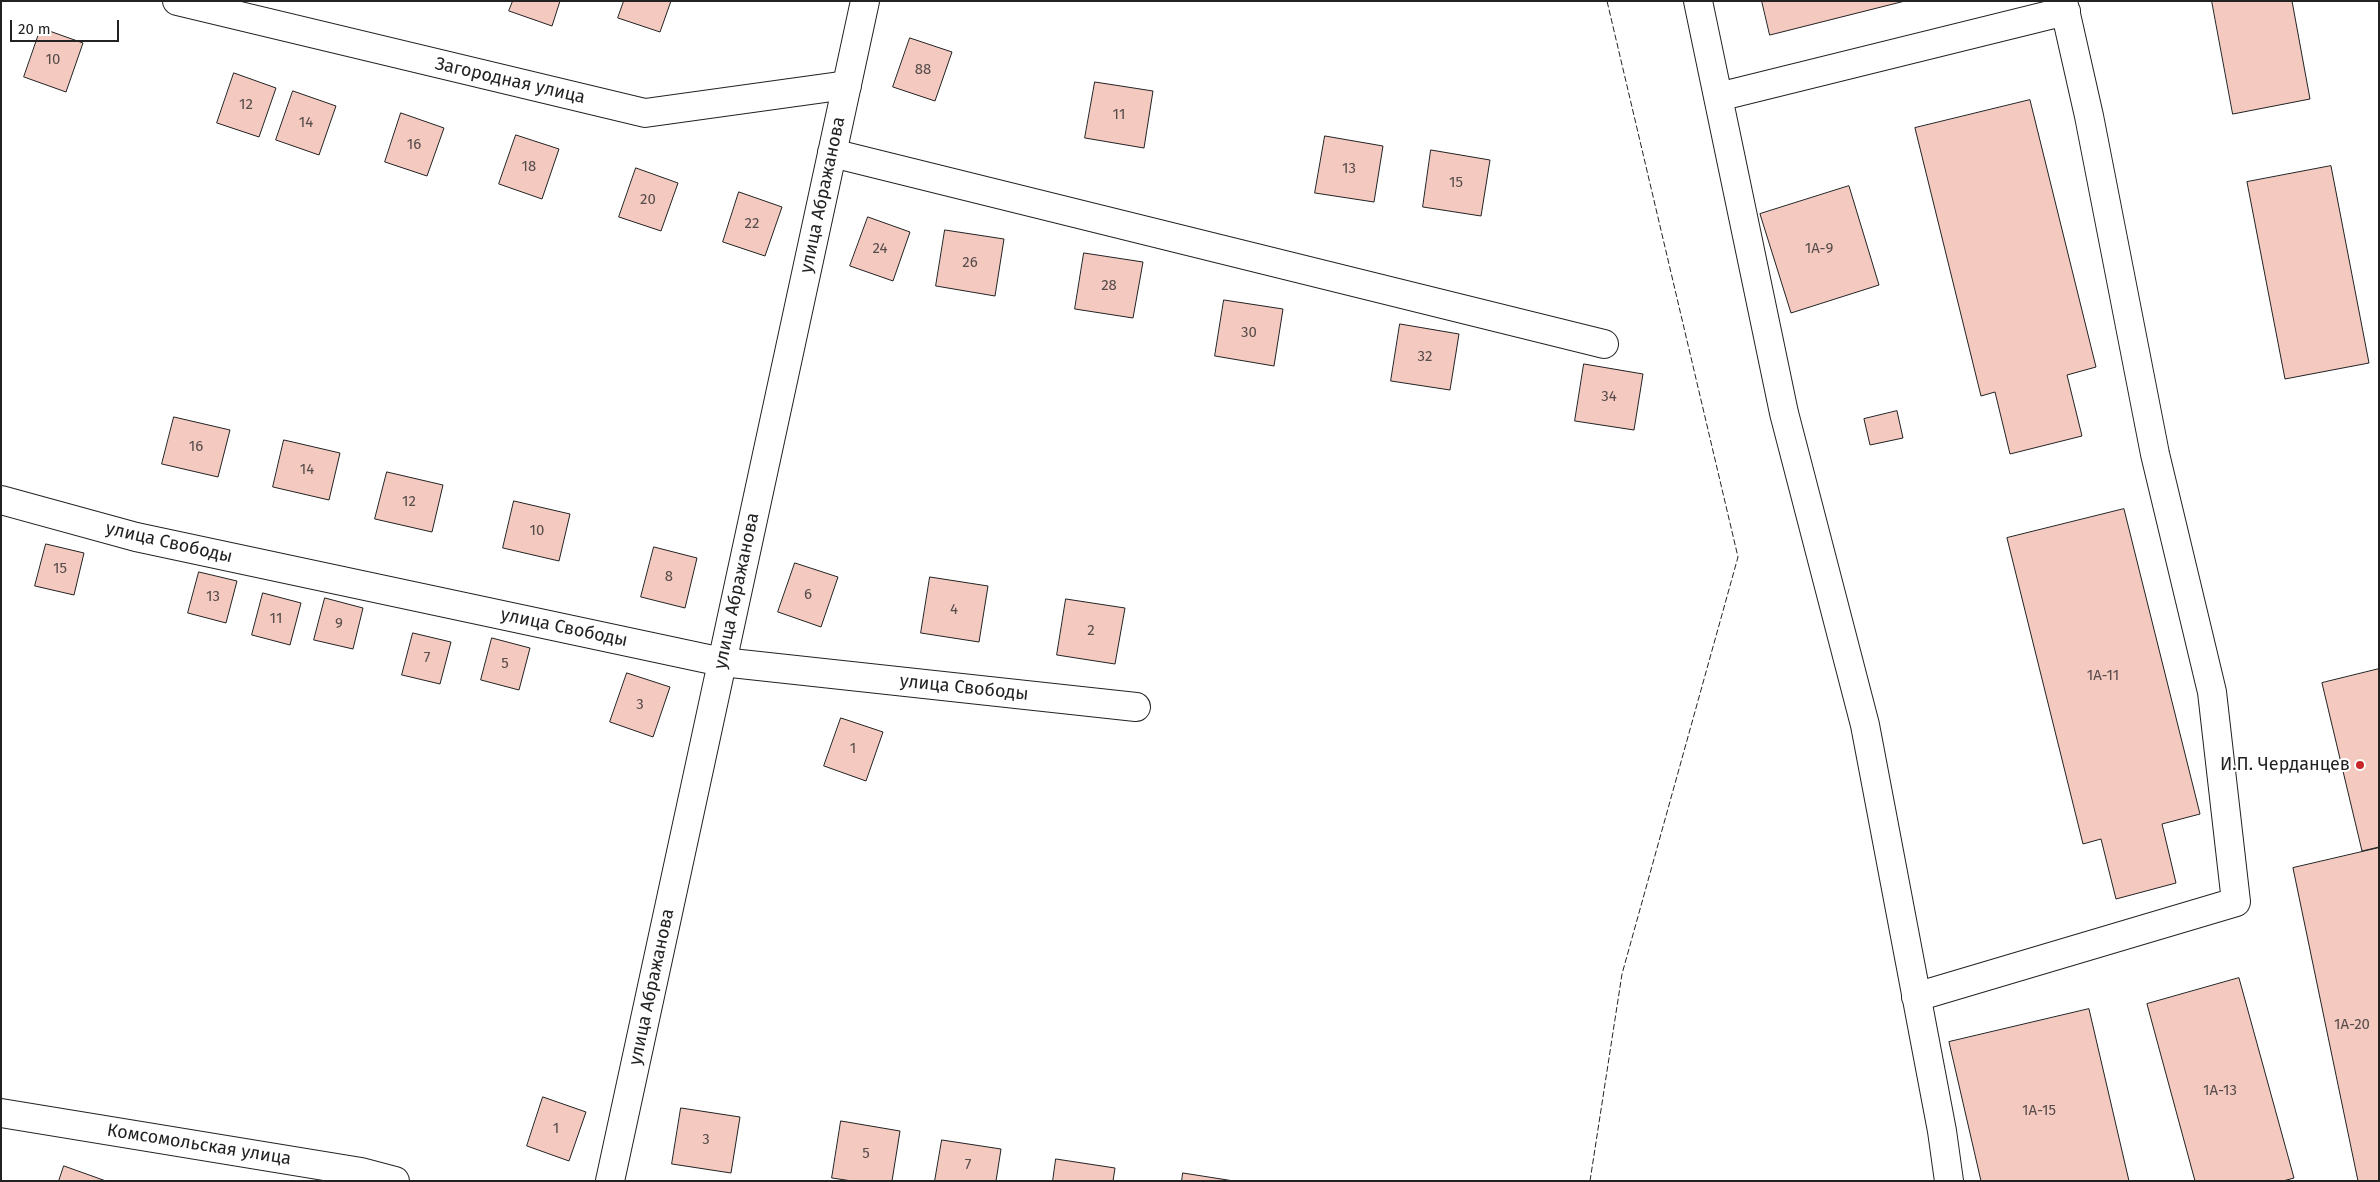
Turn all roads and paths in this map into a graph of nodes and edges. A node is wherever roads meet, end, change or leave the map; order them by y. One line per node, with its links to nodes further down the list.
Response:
1 (177, 1): 5 (street, Загородная улица)
2 (865, 1): 5 (street, улица Абражанова)
3 (1698, 1): 6 (street)
4 (2064, 6): 6 (street); 12 (street)
5 (847, 85): 7 (street, улица Абражанова)
6 (1718, 97): 12 (street)
7 (832, 153): 8 (street); 10 (street, улица Абражанова)
8 (1604, 344)
9 (1, 500): 10 (street, улица Свободы)
10 (722, 662): 11 (street, улица Свободы); 15 (street, улица Абражанова)
11 (1136, 707)
12 (1916, 997): 16 (street)
13 (1, 1113): 14 (street, Комсомольская улица)
14 (395, 1181)
15 (610, 1181)
16 (1949, 1181)

